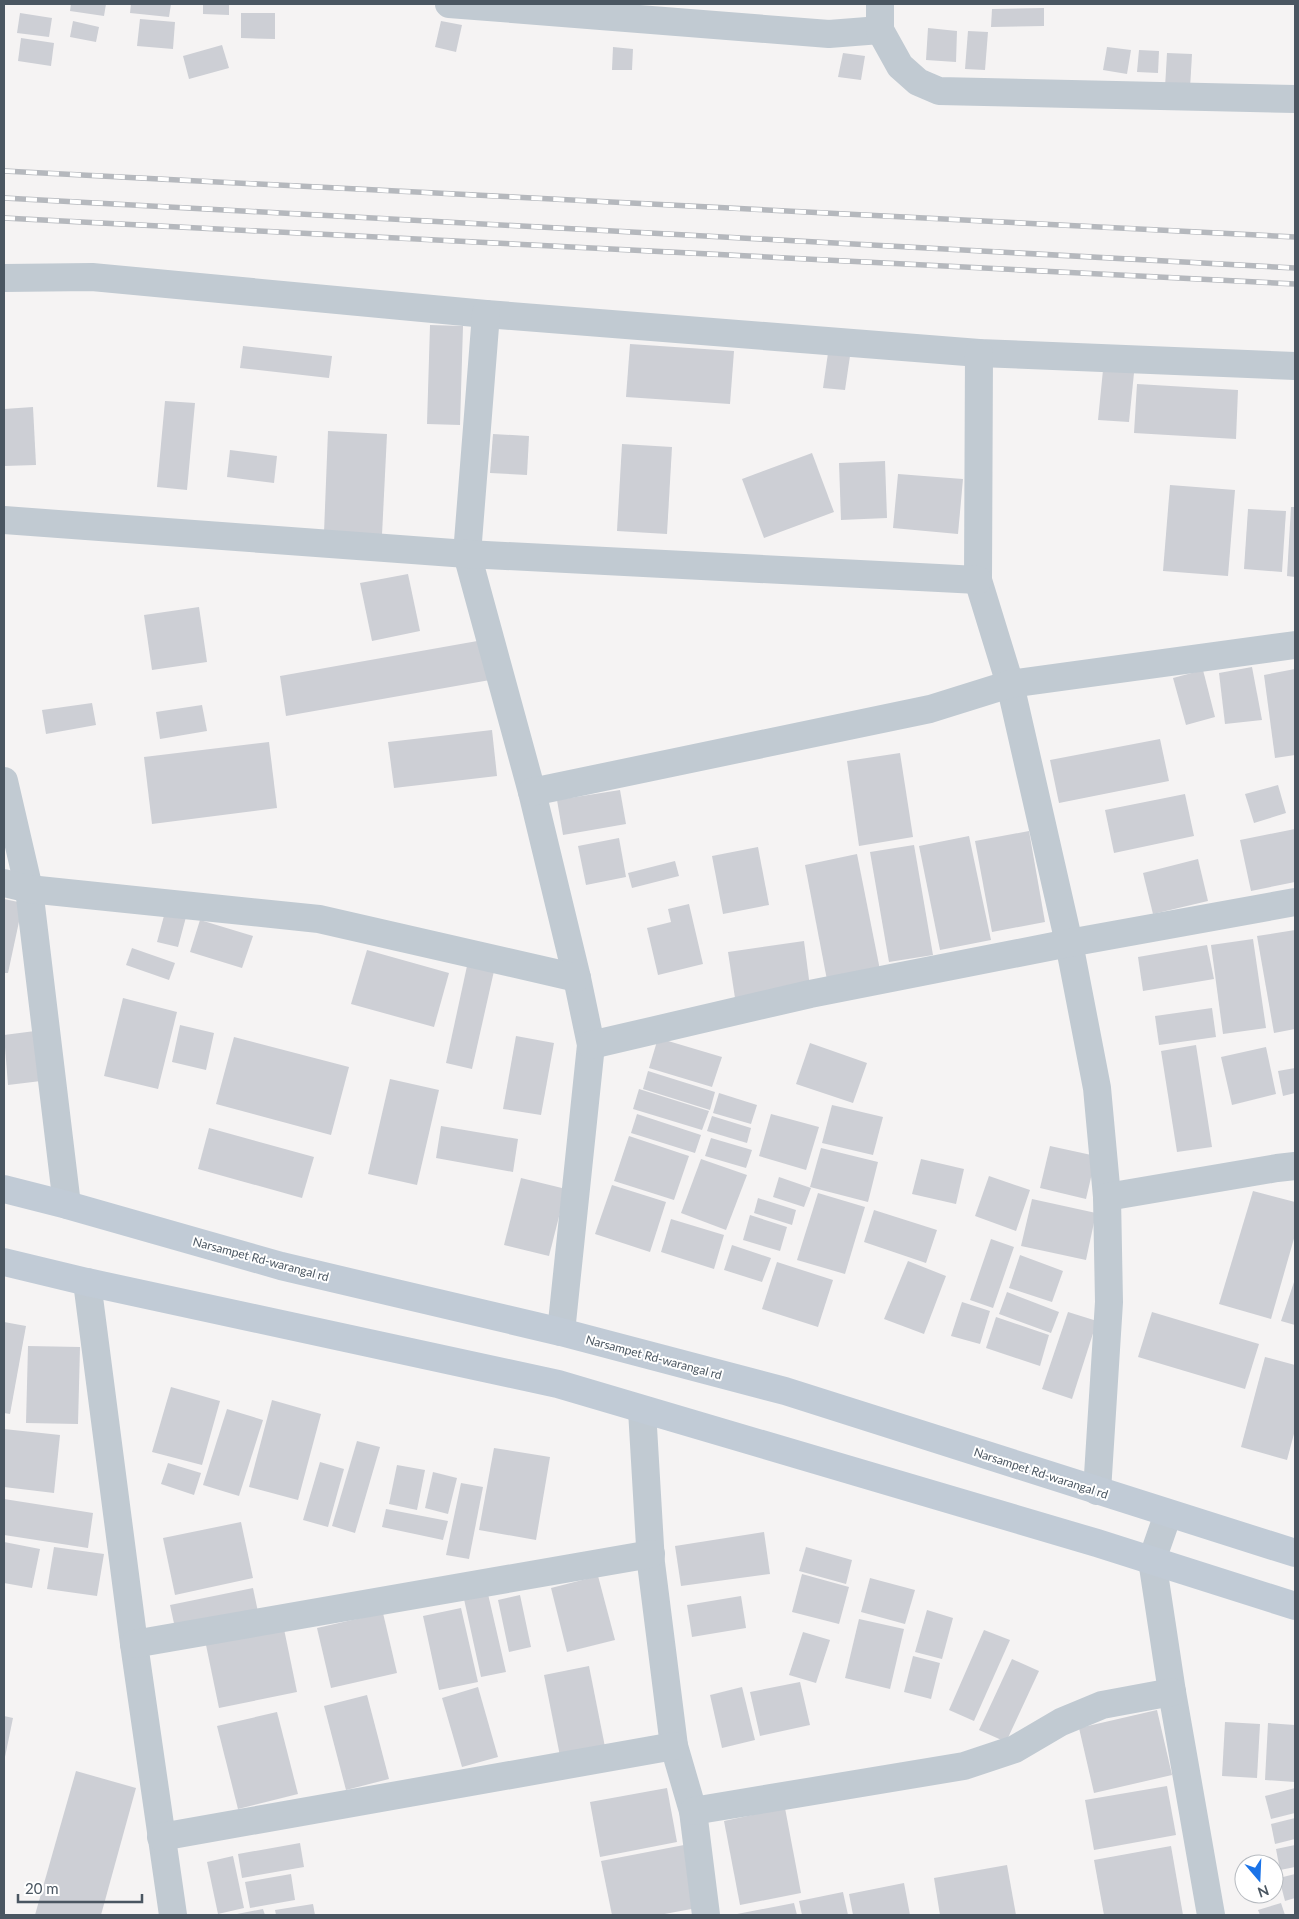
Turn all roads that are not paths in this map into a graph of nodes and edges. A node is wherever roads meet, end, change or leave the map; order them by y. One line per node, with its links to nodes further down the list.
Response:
1 (448, 4): 3 (street)
2 (880, 4): 3 (street)
3 (880, 30): 4 (street)
4 (1295, 99)
5 (4, 278): 6 (street)
6 (486, 314): 7 (street); 10 (street)
7 (979, 353): 8 (street); 11 (street)
8 (1295, 366)
9 (4, 520): 10 (street)
10 (467, 554): 11 (street); 15 (street)
11 (978, 580): 13 (street)
12 (1295, 645): 13 (street)
13 (1010, 684): 15 (street); 18 (street)
14 (4, 781): 16 (street)
15 (532, 792): 19 (street)
16 (16, 886): 19 (street); 24 (street)
17 (1295, 902): 18 (street)
18 (1069, 943): 20 (street); 23 (street)
19 (577, 978): 20 (street)
20 (591, 1045): 27 (street)
21 (1295, 1166): 23 (street)
22 (4, 1189): 24 (main road, Narsampet Rd-warangal rd)
23 (1107, 1197): 29 (street)
24 (67, 1204): 27 (main road, Narsampet Rd-warangal rd)
25 (4, 1262): 26 (main road)
26 (87, 1282): 28 (main road); 35 (street)
27 (561, 1332): 29 (main road, Narsampet Rd-warangal rd)
28 (642, 1410): 32 (street); 33 (main road)
29 (1097, 1491): 30 (main road, Narsampet Rd-warangal rd)
30 (1168, 1514): 31 (main road, Narsampet Rd-warangal rd); 33 (street)
31 (1295, 1553)
32 (651, 1554): 35 (street); 37 (street)
33 (1152, 1560): 34 (main road); 36 (street)
34 (1295, 1606)
35 (134, 1644): 39 (street)
36 (1172, 1692): 38 (street); 42 (street)
37 (674, 1746): 38 (street); 39 (street)
38 (693, 1811): 41 (street)
39 (161, 1837): 40 (street)
40 (173, 1915)
41 (706, 1915)
42 (1211, 1915)

